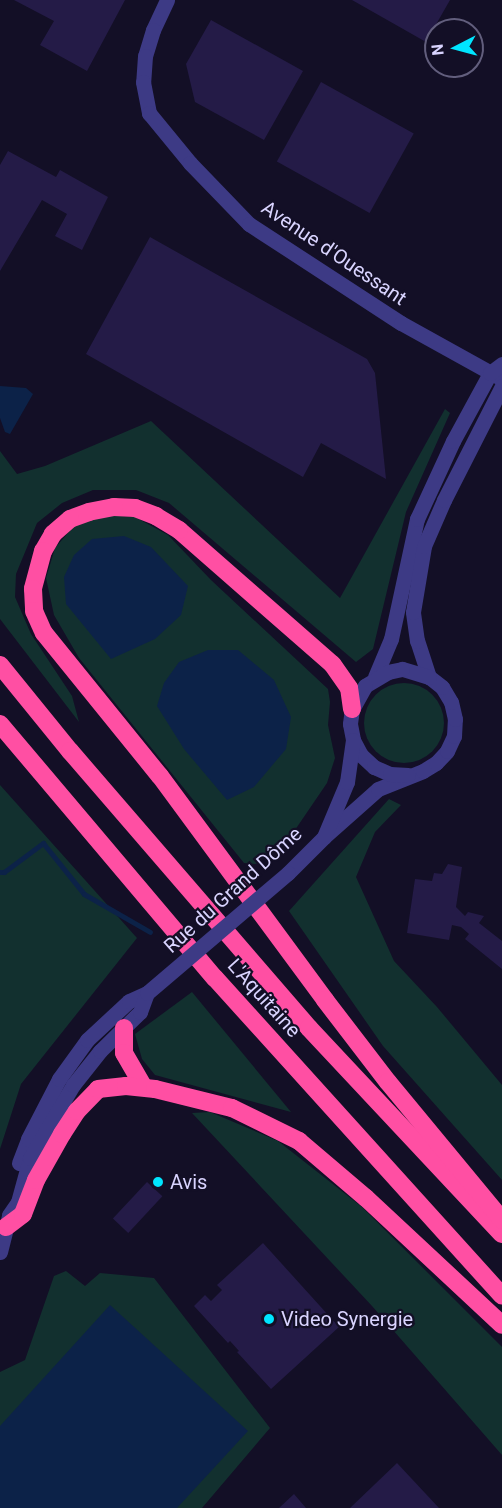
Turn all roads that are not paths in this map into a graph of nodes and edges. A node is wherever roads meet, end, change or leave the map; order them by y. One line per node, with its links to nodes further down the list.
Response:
1 (167, 0): 2 (street, Avenue d'Ouessant)
2 (498, 372): 5 (street)
3 (502, 386): 6 (street)
4 (0, 665): 17 (highway, L'Aquitaine)
5 (375, 677): 6 (street); 7 (street)
6 (429, 677): 10 (street)
7 (352, 709): 9 (street); 15 (highway)
8 (0, 724): 19 (highway, L'Aquitaine)
9 (353, 740): 10 (street); 11 (street, Rue du Grand Dôme)
10 (408, 775): 11 (street)
11 (324, 837): 12 (street, Rue du Grand Dôme, bridge)
12 (134, 1007): 13 (street); 16 (street, Rue du Grand Dôme)
13 (124, 1028): 14 (highway); 16 (street, Rue du Grand Dôme)
14 (144, 1087): 16 (highway); 20 (highway)
15 (502, 1220)
16 (8, 1221): 18 (street, Rue du Grand Dôme)
17 (502, 1234)
18 (0, 1252)
19 (502, 1296)
20 (502, 1325)

